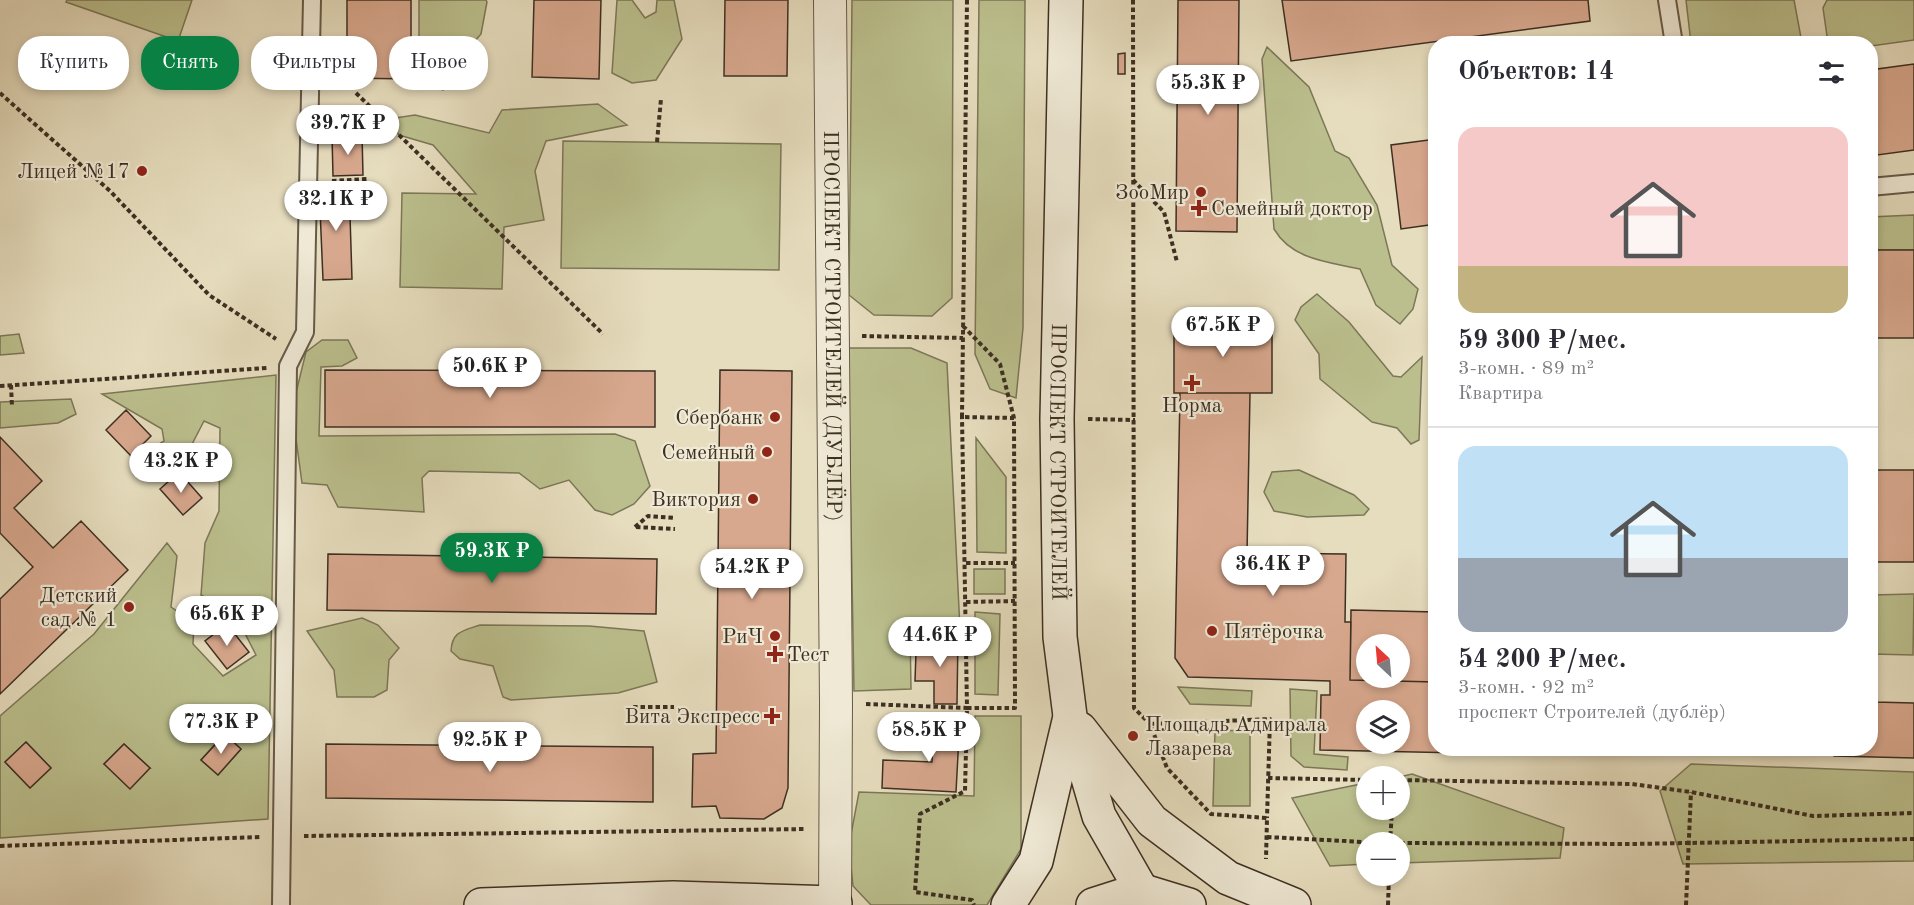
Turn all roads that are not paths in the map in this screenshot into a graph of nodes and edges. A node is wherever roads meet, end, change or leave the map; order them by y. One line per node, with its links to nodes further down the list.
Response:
1 (312, 0): 11 (lane)
2 (830, 0): 10 (street, ПРОСПЕКТ СТРОИТЕЛЕЙ (ДУБЛЁР))
3 (1066, 0): 8 (street, ПРОСПЕКТ СТРОИТЕЛЕЙ)
4 (1667, 0): 5 (lane)
5 (1673, 36)
6 (1914, 183): 7 (lane)
7 (1878, 186)
8 (1070, 716): 9 (street, ПРОСПЕКТ СТРОИТЕЛЕЙ); 13 (street); 16 (street)
9 (1142, 900): 14 (street); 15 (street)
10 (836, 904): 12 (street)
11 (281, 905)
12 (481, 905)
13 (1008, 905)
14 (1093, 905)
15 (1189, 905)
16 (1294, 905)

